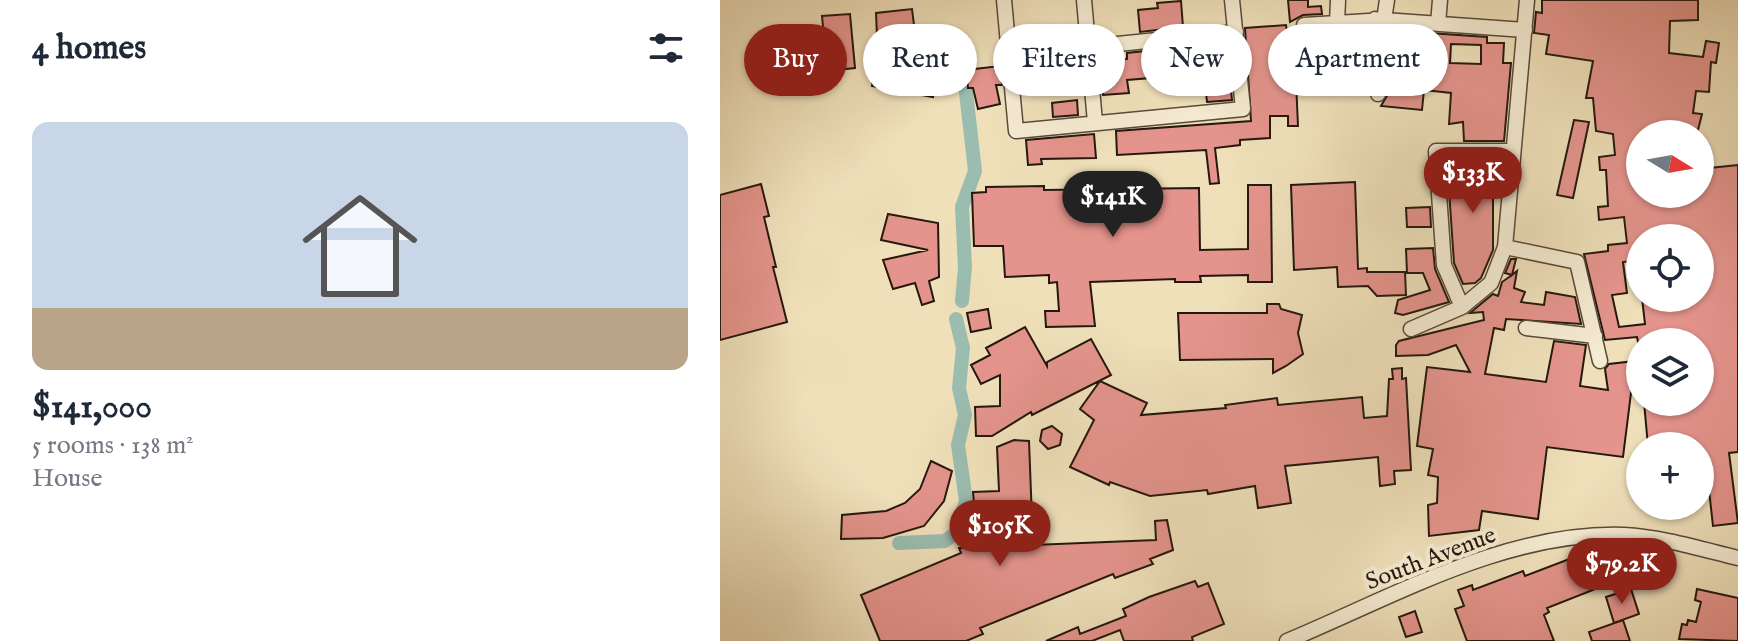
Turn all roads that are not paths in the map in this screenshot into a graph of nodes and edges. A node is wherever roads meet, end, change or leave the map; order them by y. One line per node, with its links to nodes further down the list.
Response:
1 (1004, 0): 19 (street)
2 (1084, 0): 10 (street)
3 (1232, 0): 11 (street)
4 (1338, 0): 9 (street)
5 (1387, 0): 8 (street)
6 (1440, 0): 14 (street)
7 (1527, 0): 16 (street)
8 (1380, 19): 9 (street); 13 (street); 14 (street)
9 (1337, 23): 12 (street)
10 (1086, 24)
11 (1235, 24)
12 (1320, 24)
13 (1380, 24)
14 (1438, 24)
15 (1448, 25): 16 (street)
16 (1525, 30): 20 (street)
17 (1093, 96): 19 (street)
18 (1242, 96): 19 (street)
19 (1095, 122)
20 (1511, 151): 21 (street); 22 (street)
21 (1505, 247): 22 (street); 25 (street)
22 (1462, 307): 24 (street)
23 (1526, 328): 25 (street)
24 (1411, 329)
25 (1595, 336): 26 (street)
26 (1600, 361)
27 (1738, 558): 28 (street, South Avenue)
28 (1287, 641)

